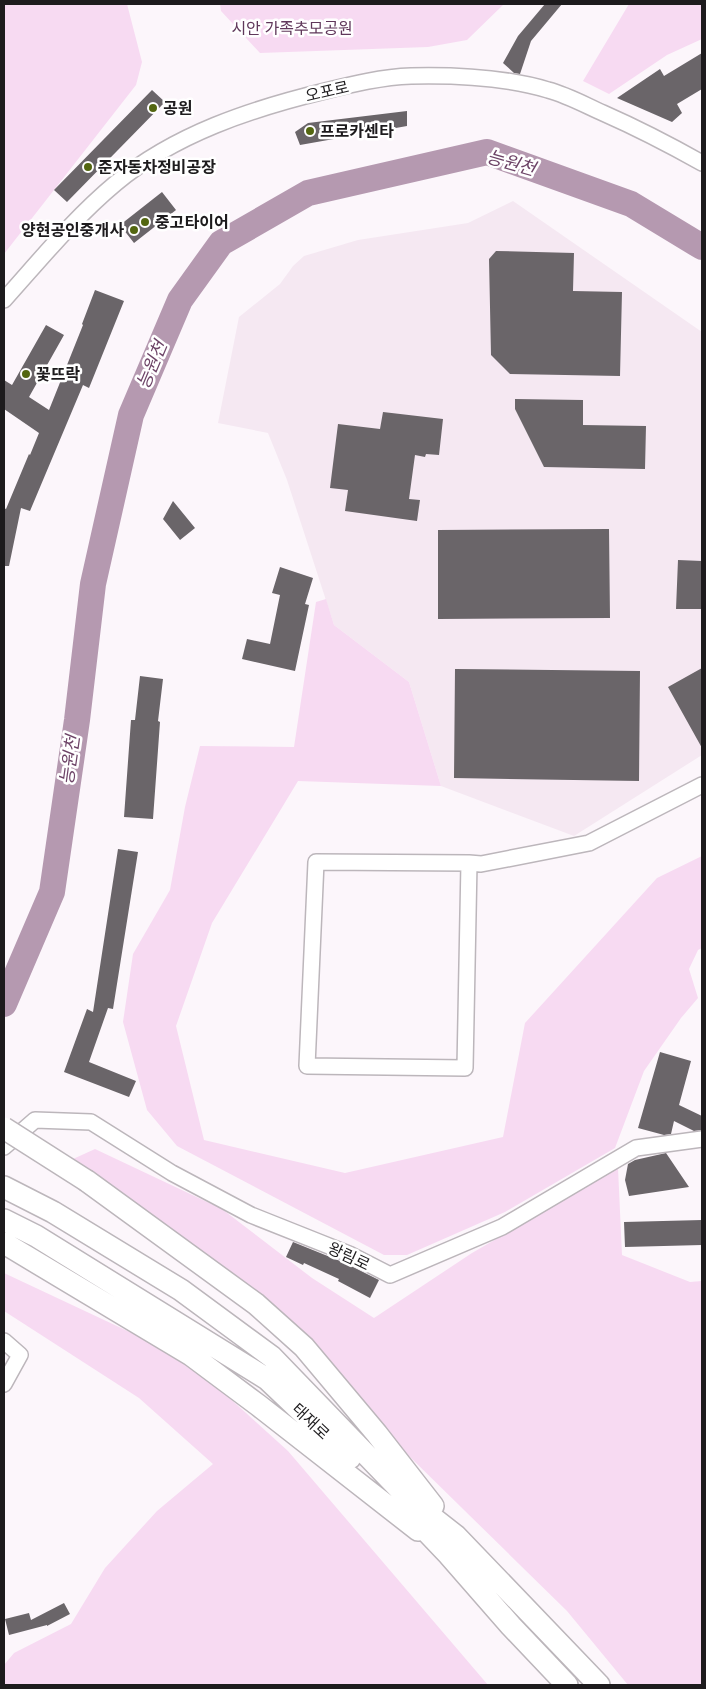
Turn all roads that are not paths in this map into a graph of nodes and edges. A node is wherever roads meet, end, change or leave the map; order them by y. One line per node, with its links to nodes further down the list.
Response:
1 (702, 163): 2 (street, 오포로)
2 (4, 300)
3 (702, 785): 4 (street)
4 (469, 864): 4 (street)
5 (4, 1128): 13 (highway, bridge)
6 (702, 1139): 7 (street, 왕림로)
7 (4, 1147)
8 (4, 1187): 13 (highway, 태재로)
9 (4, 1220): 13 (highway, 태재로)
10 (6, 1244): 13 (highway)
11 (4, 1341): 12 (street)
12 (4, 1384)
13 (452, 1546): 14 (highway, 태재로); 15 (highway, 태재로)
14 (567, 1685)
15 (599, 1685)

